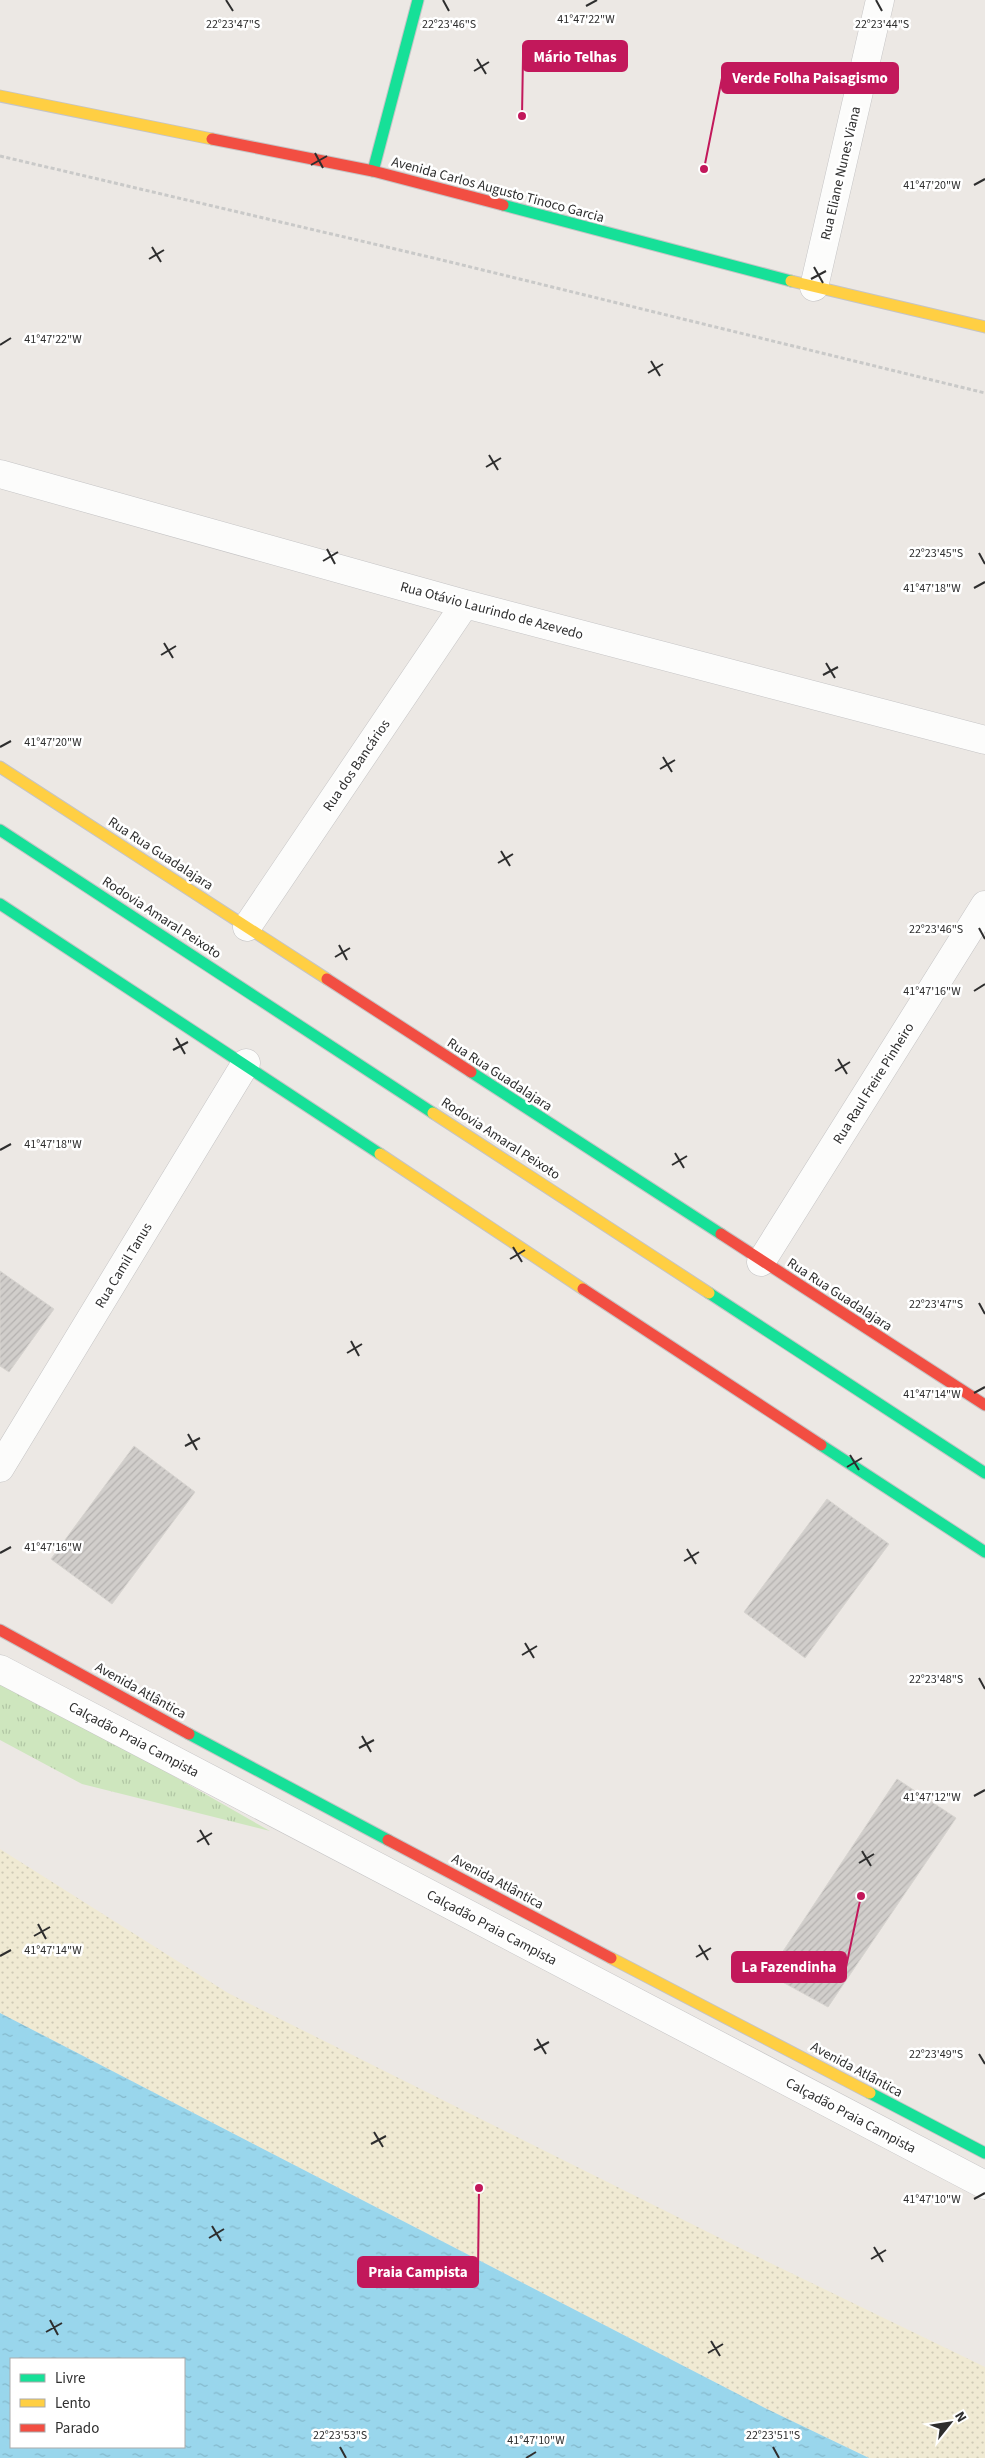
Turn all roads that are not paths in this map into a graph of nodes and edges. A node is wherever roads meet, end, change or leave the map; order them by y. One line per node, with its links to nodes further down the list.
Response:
1 (418, 0): 4 (main road)
2 (880, 0): 5 (street, Rua Eliane Nunes Viana)
3 (0, 96): 4 (main road, Avenida Carlos Augusto Tinoco Garcia)
4 (374, 171): 5 (main road, Avenida Carlos Augusto Tinoco Garcia)
5 (814, 287): 6 (main road, Avenida Carlos Augusto Tinoco Garcia)
6 (985, 327)
7 (0, 474): 8 (street, Rua Otávio Laurindo de Azevedo)
8 (465, 604): 9 (street, Rua Otávio Laurindo de Azevedo); 14 (street, Rua dos Bancários)
9 (985, 740)
10 (0, 766): 14 (main road, Rua Rua Guadalajara)
11 (0, 830): 19 (main road, Rodovia Amaral Peixoto)
12 (0, 904): 15 (main road)
13 (985, 905): 16 (street, Rua Raul Freire Pinheiro)
14 (247, 926): 16 (main road, Rua Rua Guadalajara)
15 (246, 1063): 18 (street, Rua Camil Tanus); 20 (main road)
16 (761, 1262): 17 (main road, Rua Rua Guadalajara)
17 (985, 1405)
18 (0, 1468)
19 (985, 1473)
20 (985, 1552)
21 (0, 1630): 23 (main road, Avenida Atlântica)
22 (0, 1669): 24 (street, Calçadão Praia Campista)
23 (985, 2152)
24 (985, 2185)

